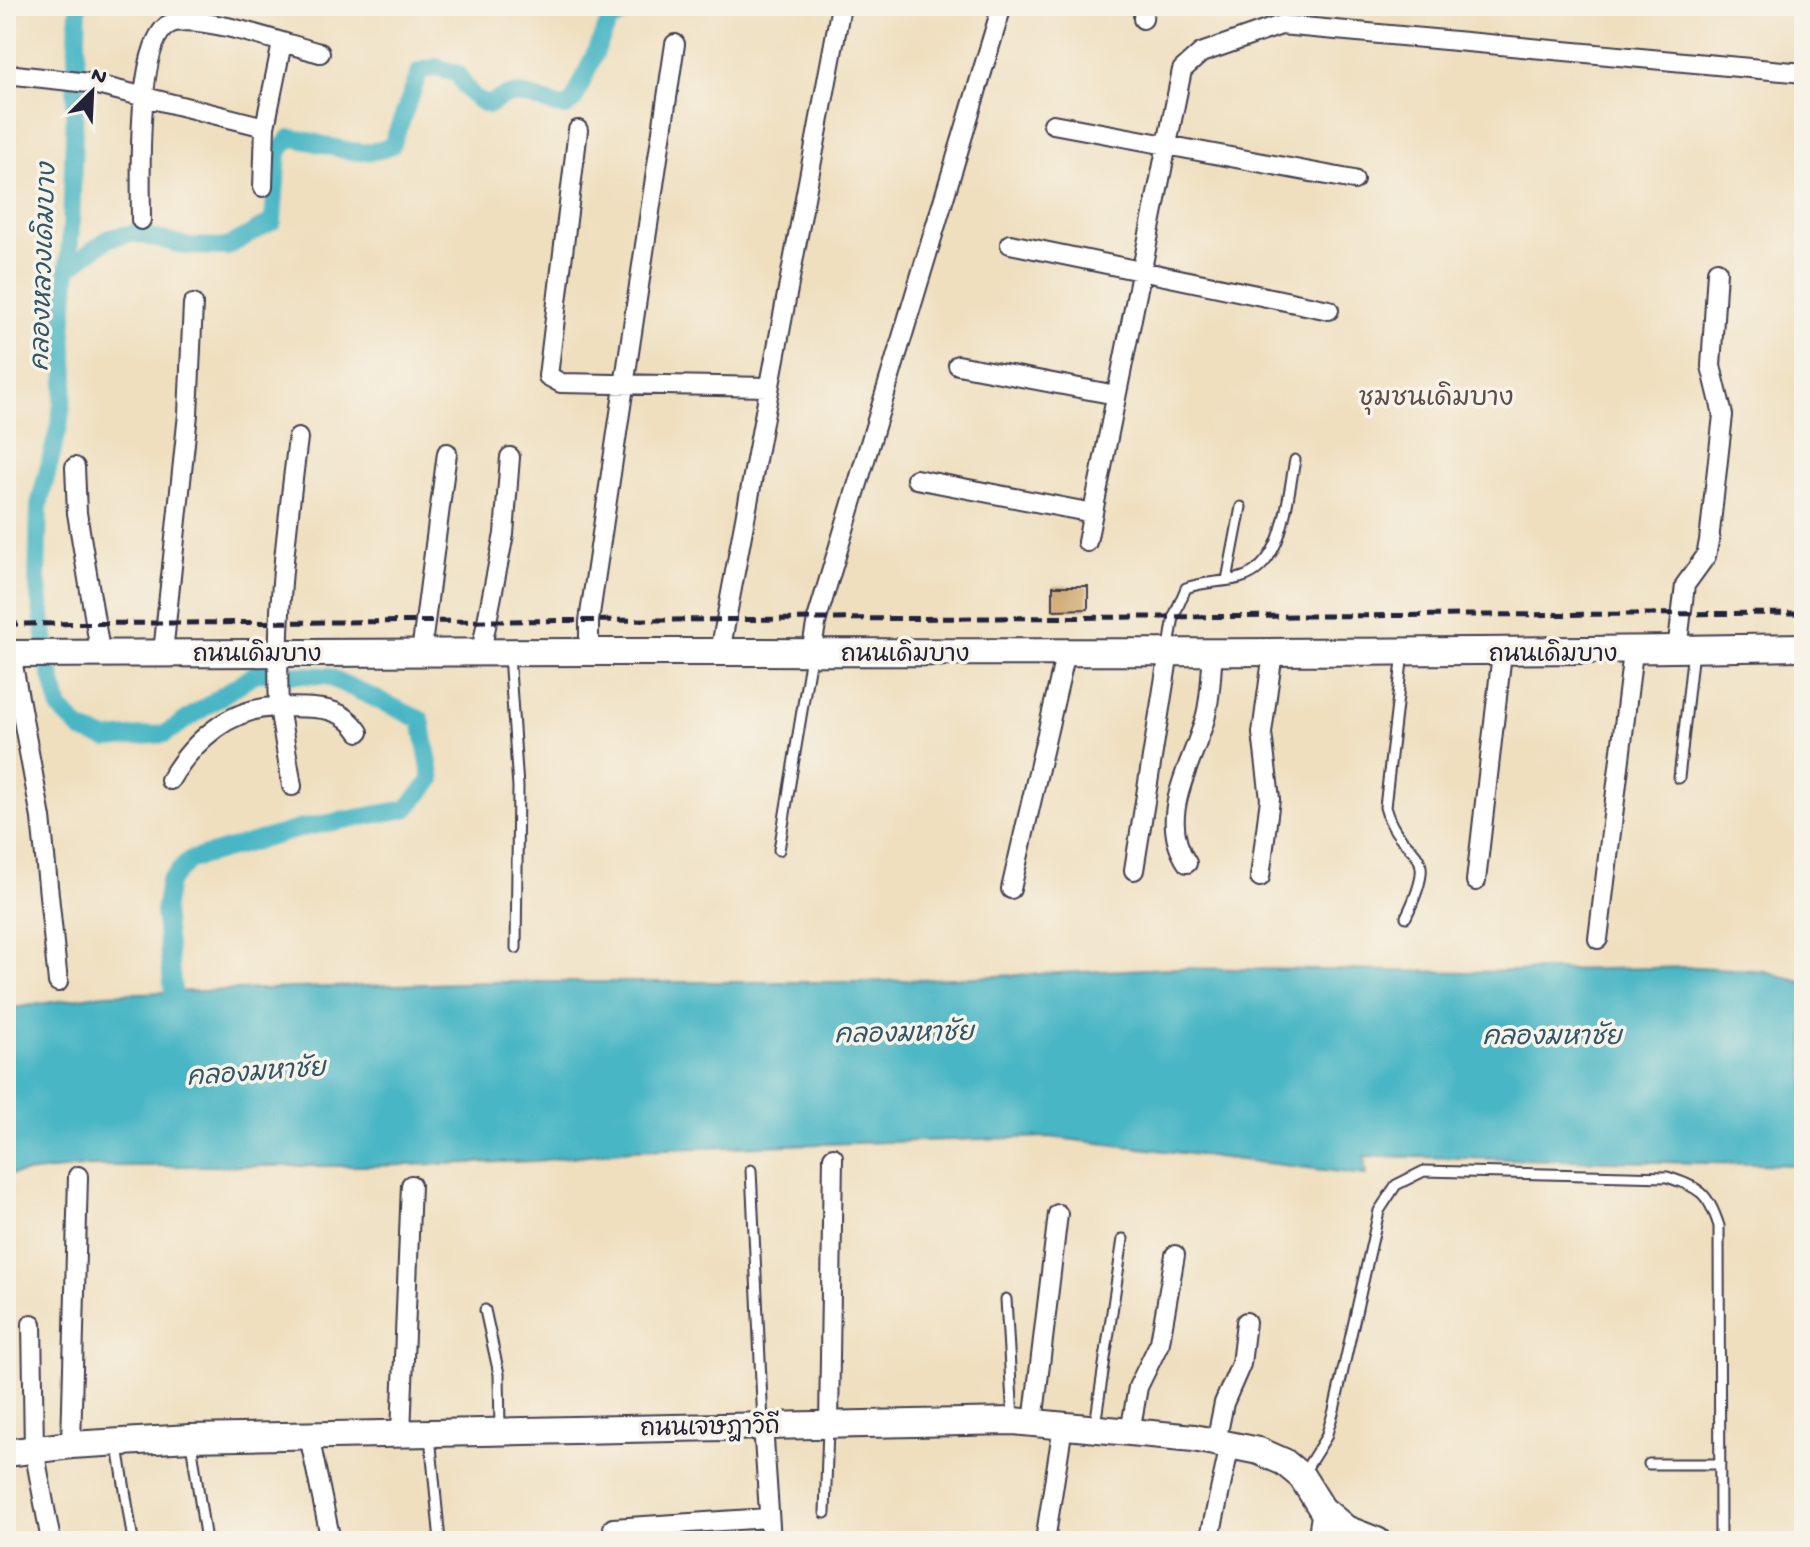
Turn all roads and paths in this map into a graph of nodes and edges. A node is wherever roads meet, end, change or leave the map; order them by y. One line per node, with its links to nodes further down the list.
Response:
1 (841, 6): 23 (street)
2 (1002, 6): 41 (street)
3 (282, 43): 5 (street); 8 (street); 10 (street)
4 (675, 44): 22 (street)
5 (320, 53)
6 (1804, 73): 12 (street)
7 (6, 74): 8 (street)
8 (144, 99): 10 (street); 15 (street)
9 (1053, 124): 12 (street)
10 (265, 127): 14 (street)
11 (578, 130): 22 (street)
12 (1166, 145): 13 (street); 17 (street)
13 (1354, 180)
14 (263, 187)
15 (141, 220)
16 (1010, 244): 17 (street)
17 (1141, 271): 20 (street); 24 (street)
18 (1717, 271): 36 (street)
19 (193, 304): 47 (street)
20 (1329, 310)
21 (958, 365): 24 (street)
22 (627, 383): 23 (street); 39 (street)
23 (769, 387): 40 (street)
24 (1116, 395): 32 (street)
25 (298, 438): 52 (street)
26 (447, 453): 48 (street)
27 (510, 457): 37 (street)
28 (1295, 460): 34 (lane)
29 (75, 467): 53 (street)
30 (916, 479): 32 (street)
31 (1241, 507): 34 (lane)
32 (1093, 513): 33 (street)
33 (1087, 542)
34 (1227, 580): 43 (lane)
35 (1804, 647): 36 (street, ถนนเดิมบาง)
36 (1685, 650): 46 (street, ถนนเดิมบาง); 56 (lane)
37 (481, 652): 38 (street, ถนนเดิมบาง); 48 (street, ถนนเดิมบาง)
38 (509, 652): 39 (street, ถนนเดิมบาง); 67 (lane)
39 (589, 652): 40 (street, ถนนเดิมบาง)
40 (720, 652): 41 (street, ถนนเดิมบาง)
41 (811, 652): 42 (street, ถนนเดิมบาง); 59 (lane)
42 (1066, 652): 43 (street, ถนนเดิมบาง); 64 (street)
43 (1169, 652): 44 (street, ถนนเดิมบาง); 61 (street)
44 (1213, 652): 45 (street, ถนนเดิมบาง); 60 (street)
45 (1273, 652): 49 (street, ถนนเดิมบาง); 62 (street)
46 (1633, 652): 50 (street, ถนนเดิมบาง); 66 (street)
47 (163, 653): 52 (street, ถนนเดิมบาง); 53 (street, ถนนเดิมบาง)
48 (421, 653): 52 (street, ถนนเดิมบาง)
49 (1403, 653): 50 (street, ถนนเดิมบาง); 65 (lane)
50 (1502, 653): 63 (street)
51 (10, 654): 53 (street, ถนนเดิมบาง); 68 (street)
52 (276, 654): 54 (street)
53 (101, 657)
54 (279, 706): 55 (street); 57 (street); 58 (street)
55 (359, 732)
56 (1679, 778)
57 (170, 780)
58 (292, 786)
59 (779, 850)
60 (1187, 863)
61 (1134, 870)
62 (1260, 877)
63 (1476, 881)
64 (1011, 889)
65 (1406, 917)
66 (1598, 939)
67 (516, 948)
68 (58, 982)
69 (833, 1157): 81 (street)
70 (751, 1170): 82 (lane)
71 (78, 1176): 93 (street)
72 (411, 1185): 87 (street)
73 (1058, 1214): 80 (street)
74 (1123, 1239): 84 (lane)
75 (1175, 1255): 86 (street)
76 (1006, 1299): 80 (lane)
77 (485, 1310): 85 (lane)
78 (1246, 1322): 92 (street)
79 (32, 1324): 94 (street)
80 (1023, 1422): 81 (street, ถนนเจษฎาวิถี); 83 (street, ถนนเจษฎาวิถี)
81 (829, 1424): 82 (street, ถนนเจษฎาวิถี); 100 (lane)
82 (763, 1425): 85 (street, ถนนเจษฎาวิถี); 101 (street)
83 (1063, 1426): 84 (street, ถนนเจษฎาวิถี); 109 (street)
84 (1094, 1429): 86 (street, ถนนเจษฎาวิถี)
85 (500, 1431): 88 (street, ถนนเจษฎาวิถี)
86 (1130, 1432): 92 (street, ถนนเจษฎาวิถี)
87 (401, 1433): 88 (street, ถนนเจษฎาวิถี); 89 (street, ถนนเจษฎาวิถี)
88 (429, 1433): 107 (lane)
89 (309, 1436): 90 (street, ถนนเจษฎาวิถี); 106 (street)
90 (190, 1438): 91 (street, ถนนเจษฎาวิถี); 105 (lane)
91 (117, 1443): 93 (street, ถนนเจษฎาวิถี); 104 (lane)
92 (1223, 1444): 98 (street, ถนนเจษฎาวิถี); 110 (street)
93 (71, 1445): 94 (street, ถนนเจษฎาวิถี)
94 (34, 1449): 95 (street, ถนนเจษฎาวิถี); 103 (street)
95 (6, 1453)
96 (1649, 1464): 97 (lane)
97 (1720, 1464): 98 (lane); 113 (lane)
98 (1302, 1477): 99 (street, ถนนเจษฎาวิถี)
99 (1322, 1509): 111 (street); 112 (street, ถนนเจษฎาวิถี)
100 (825, 1513)
101 (768, 1518): 102 (street); 108 (street)
102 (613, 1528)
103 (51, 1541)
104 (133, 1541)
105 (206, 1541)
106 (331, 1541)
107 (440, 1541)
108 (771, 1541)
109 (1045, 1541)
110 (1209, 1541)
111 (1317, 1541)
112 (1377, 1541)
113 (1720, 1541)

